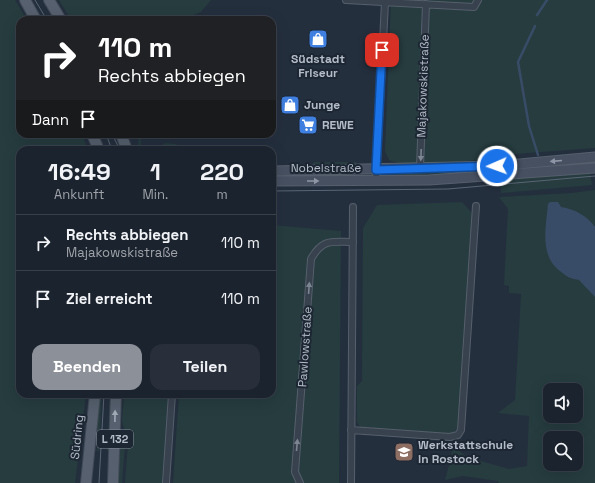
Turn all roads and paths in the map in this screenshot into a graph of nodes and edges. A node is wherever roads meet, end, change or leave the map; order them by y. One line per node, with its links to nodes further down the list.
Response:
1 (25, 0): 8 (main road)
2 (49, 0): 9 (main road)
3 (346, 0): 5 (street)
4 (478, 0): 7 (street)
5 (376, 1): 6 (street)
6 (385, 2): 7 (street); 13 (street)
7 (426, 4): 11 (street, Majakowskistraße, one-way to 11)
8 (34, 16)
9 (59, 16)
10 (595, 157): 11 (main road, Nobelstraße, one-way to 11)
11 (420, 168): 13 (main road, Nobelstraße)
12 (595, 168): 16 (main road, Nobelstraße)
13 (376, 170): 14 (main road, Nobelstraße); 16 (street)
14 (276, 171)
15 (276, 181): 16 (main road, Nobelstraße, one-way to 16)
16 (376, 181)
17 (476, 206): 23 (street)
18 (353, 207): 19 (street)
19 (353, 242): 23 (street); 27 (street, Pawlowstraße, one-way to 19)
20 (95, 398): 24 (main road, Südring / L 132)
21 (116, 398): 25 (main road, L 132, one-way to 21)
22 (172, 398): 26 (street)
23 (351, 430): 28 (street)
24 (86, 483)
25 (113, 483)
26 (166, 483)
27 (300, 483)
28 (351, 483)

